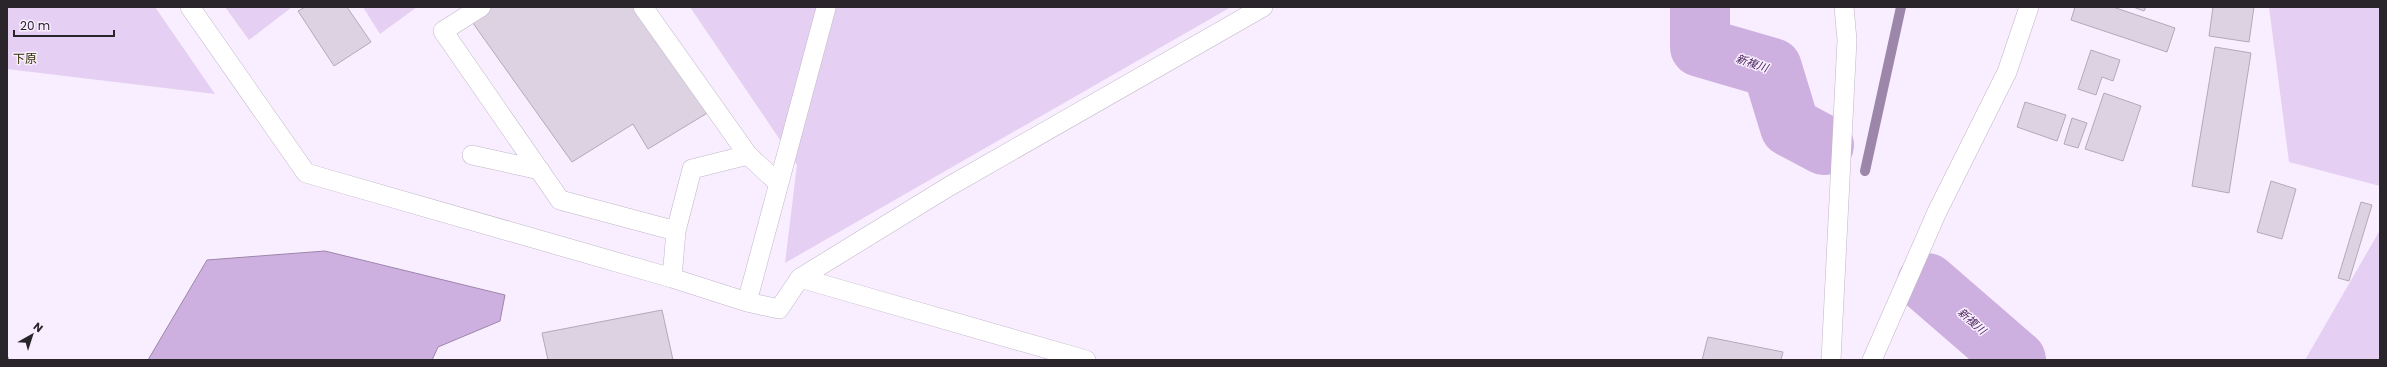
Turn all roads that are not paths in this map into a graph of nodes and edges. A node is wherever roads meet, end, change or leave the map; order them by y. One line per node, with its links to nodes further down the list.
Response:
1 (190, 7): 13 (lane)
2 (481, 7): 10 (lane)
3 (644, 7): 9 (lane)
4 (1263, 7): 14 (lane)
5 (1844, 7): 17 (lane)
6 (2029, 7): 18 (lane)
7 (826, 8): 11 (lane)
8 (472, 155): 10 (lane)
9 (748, 155): 11 (lane); 12 (lane)
10 (540, 170): 12 (lane)
11 (778, 183): 15 (lane)
12 (676, 230): 13 (lane)
13 (672, 278): 15 (lane)
14 (800, 278): 15 (lane); 16 (lane)
15 (747, 302)
16 (1086, 360)
17 (1832, 360)
18 (1872, 360)

